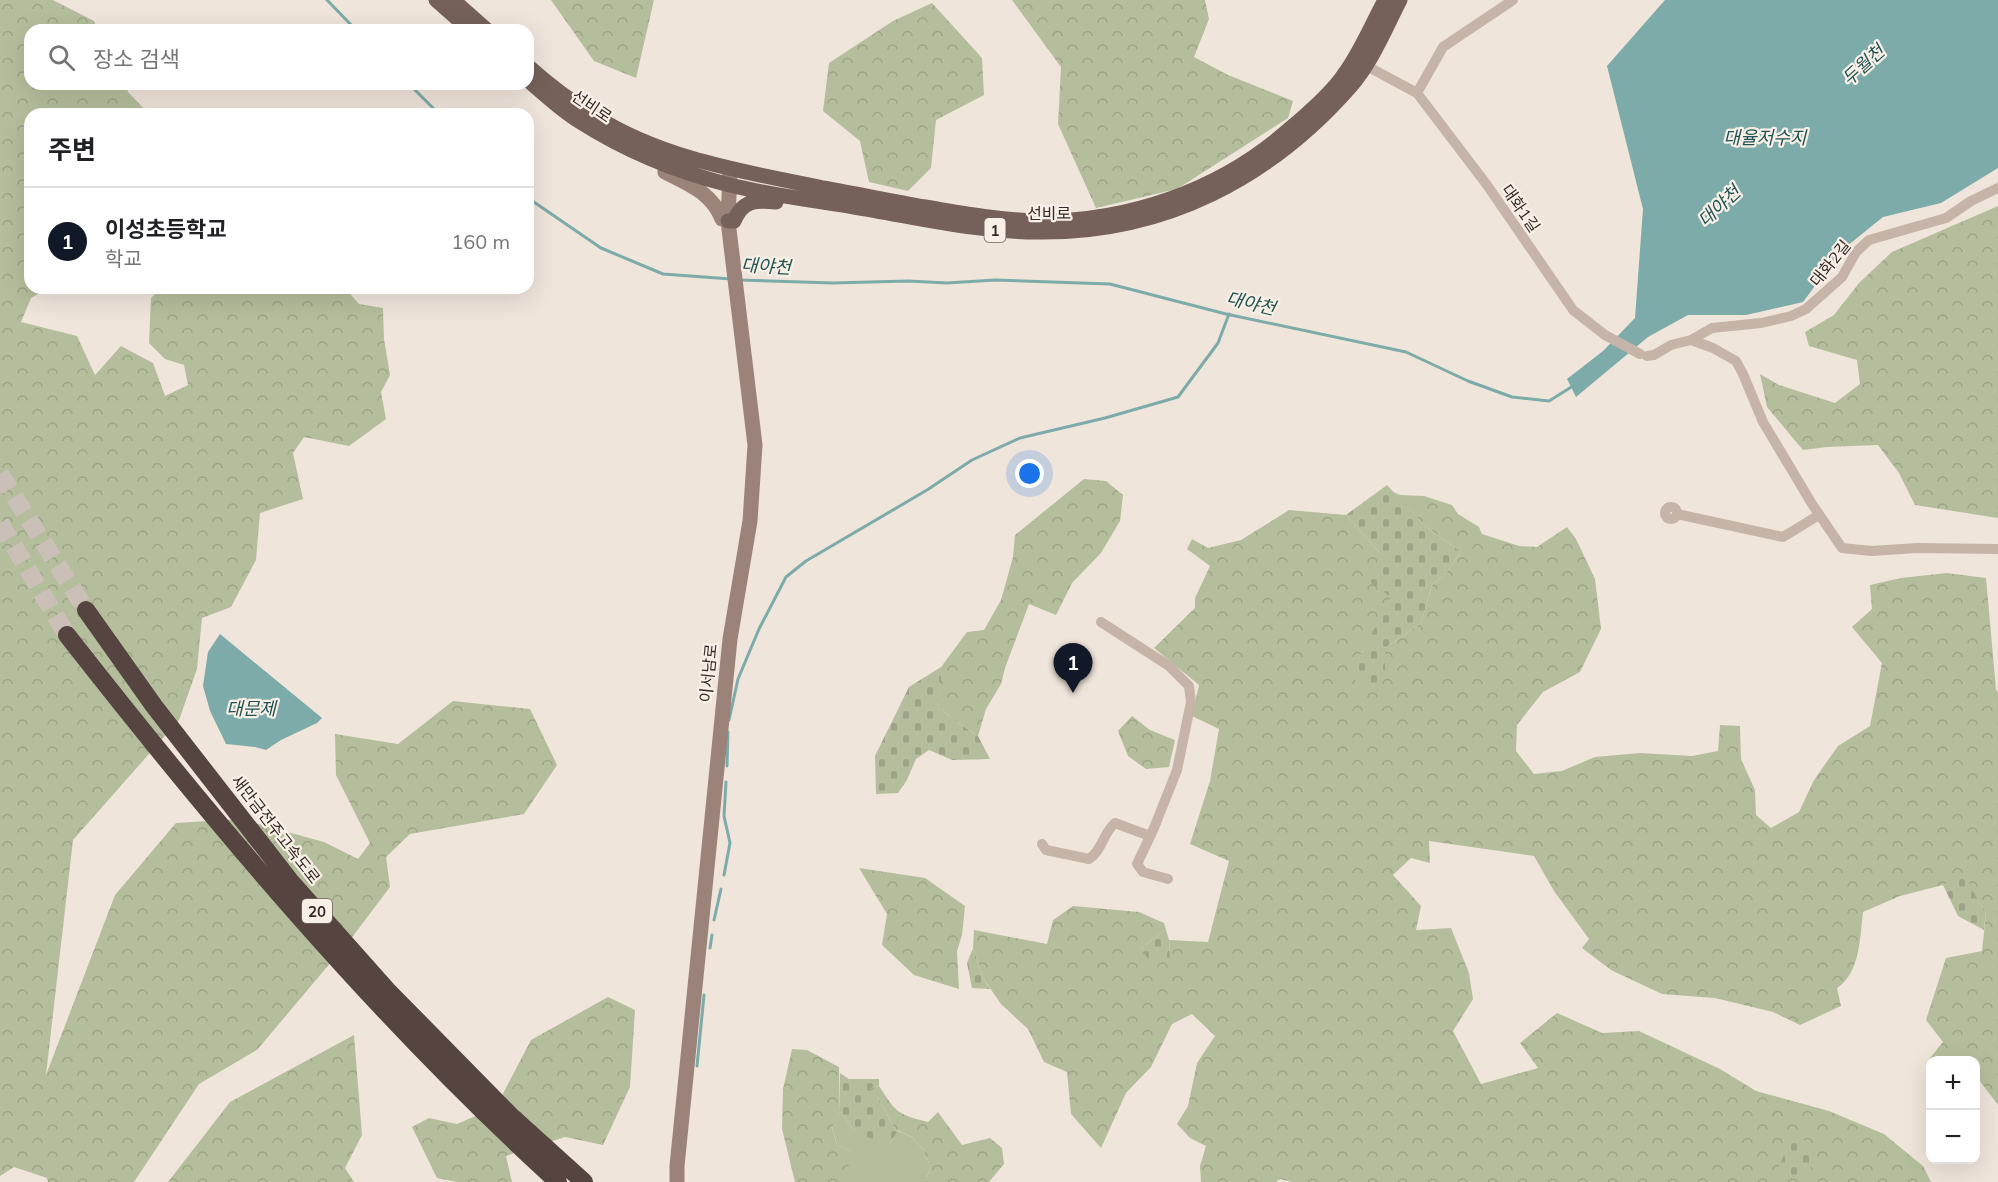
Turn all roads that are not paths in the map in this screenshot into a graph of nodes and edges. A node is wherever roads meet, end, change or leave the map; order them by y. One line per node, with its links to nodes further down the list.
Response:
1 (436, 0): 6 (main road)
2 (453, 0): 7 (main road)
3 (1385, 0): 8 (main road, 선비로 / 1)
4 (1400, 0): 8 (main road, 선비로 / 1)
5 (1513, 0): 11 (street)
6 (463, 24)
7 (480, 24)
8 (1360, 62): 11 (street, 대화1길); 13 (main road, 선비로 / 1); 16 (main road, 선비로 / 1)
9 (534, 70): 13 (main road, 선비로 / 1)
10 (534, 86): 12 (main road, 선비로 / 1)
11 (1417, 93): 19 (street, 대화1길)
12 (665, 164): 14 (main road, 선비로 / 1); 17 (main road)
13 (730, 169): 14 (main road, 이서남로)
14 (728, 185): 16 (main road, 선비로 / 1); 17 (main road, 이서남로)
15 (1998, 188): 18 (street, 대화2길)
16 (779, 195): 17 (main road)
17 (728, 221): 31 (main road, 이서남로)
18 (1691, 340): 19 (street, 대화2길); 21 (street)
19 (1644, 355)
20 (1677, 514): 21 (street)
21 (1819, 515): 22 (street)
22 (1998, 549)
23 (86, 610): 30 (highway, 새만금전주고속도로 / 20)
24 (1101, 622): 26 (street)
25 (67, 636): 29 (highway, 20)
26 (1150, 836): 27 (street); 28 (street)
27 (1042, 844)
28 (1168, 879)
29 (558, 1182)
30 (584, 1182)
31 (677, 1182)

